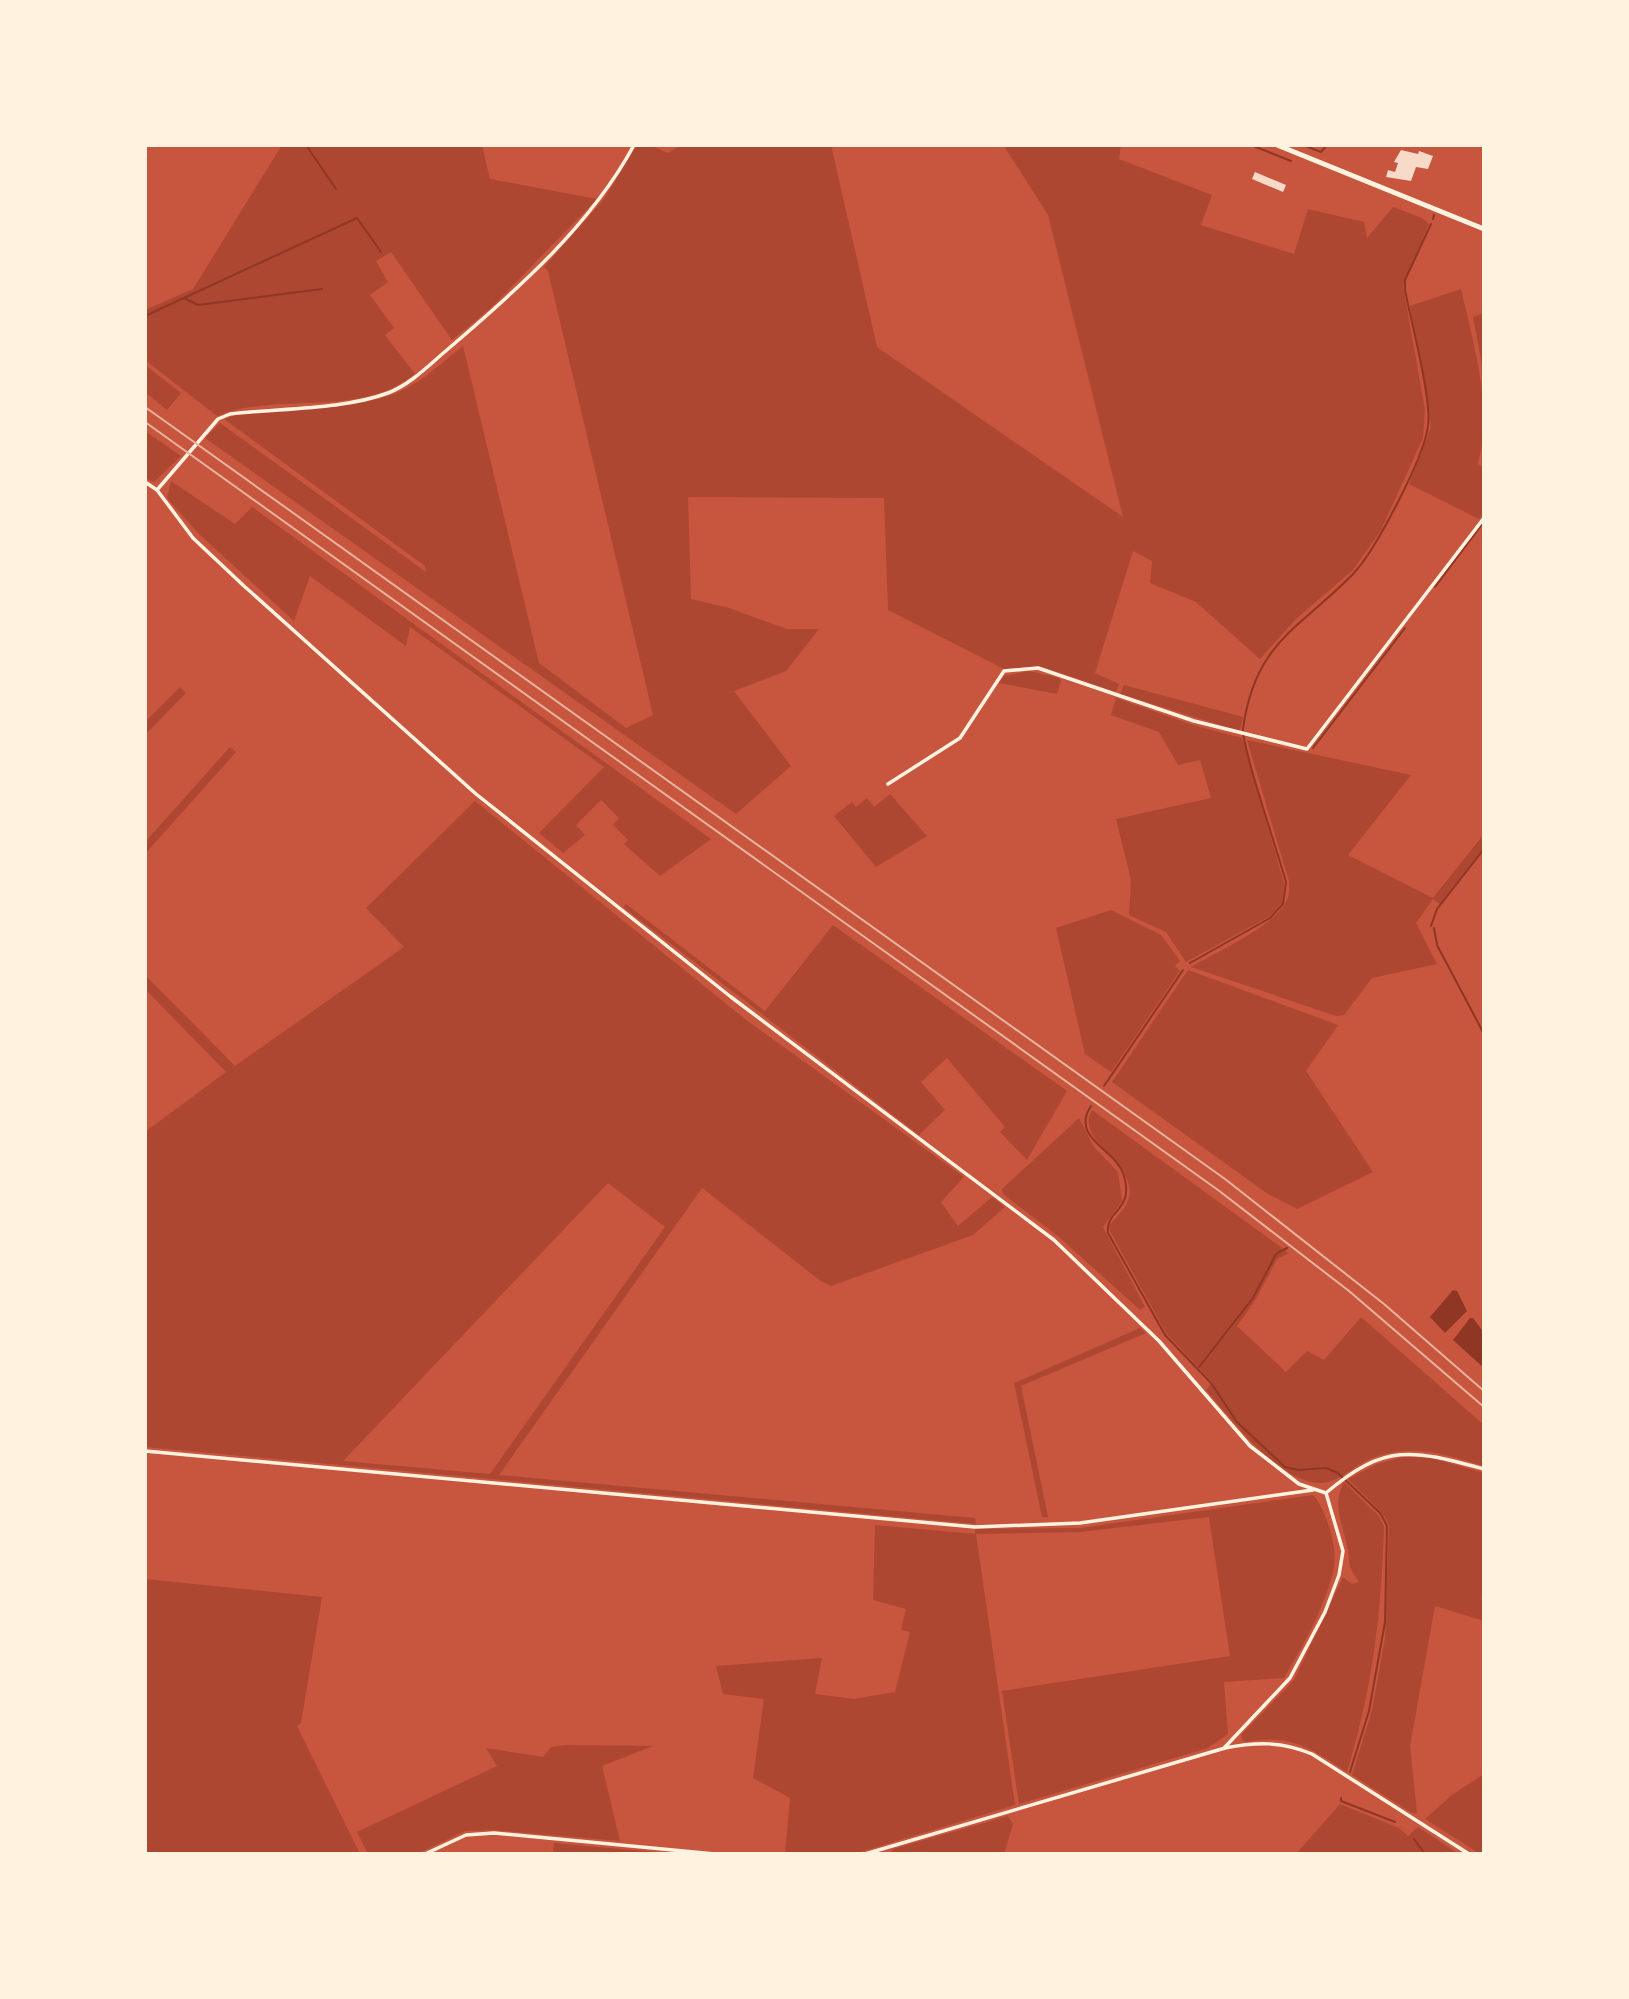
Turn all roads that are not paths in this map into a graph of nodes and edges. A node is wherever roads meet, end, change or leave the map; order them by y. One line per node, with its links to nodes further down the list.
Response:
1 (634, 145): 5 (street)
2 (1277, 145): 3 (main road)
3 (1484, 229)
4 (145, 482): 5 (street)
5 (157, 490): 10 (street)
6 (1484, 517): 7 (street)
7 (888, 784)
8 (145, 1451): 10 (street)
9 (1484, 1469): 11 (street)
10 (1313, 1490): 11 (street)
11 (1326, 1493): 12 (street)
12 (1225, 1748): 13 (street); 18 (street)
13 (886, 1848): 16 (street); 17 (street)
14 (425, 1854): 15 (street)
15 (715, 1854)
16 (865, 1854)
17 (885, 1854)
18 (1469, 1854)

